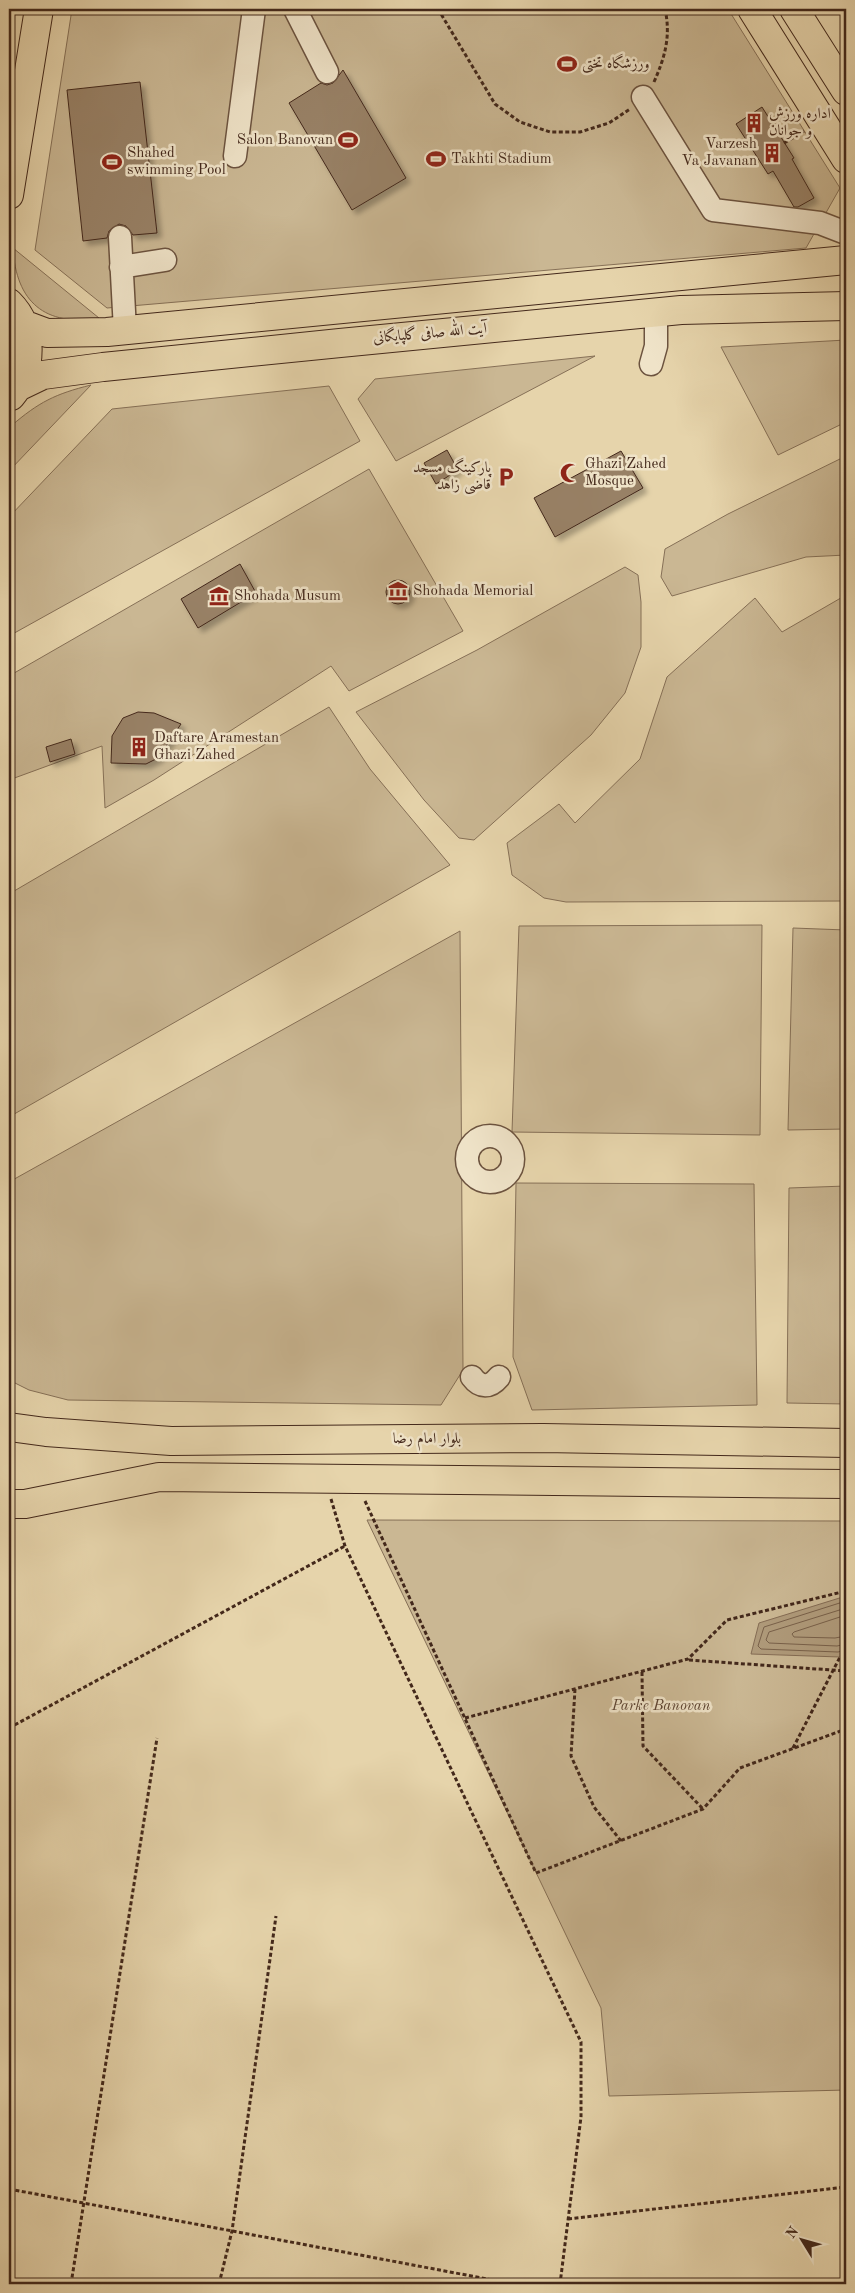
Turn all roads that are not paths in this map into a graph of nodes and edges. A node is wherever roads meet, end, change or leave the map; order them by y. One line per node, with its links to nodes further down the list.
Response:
1 (39, 9): 11 (main road)
2 (254, 9): 9 (street)
3 (295, 9): 6 (street)
4 (752, 9): 10 (main road)
5 (794, 9): 7 (main road)
6 (327, 72)
7 (846, 91)
8 (642, 97): 12 (street)
9 (234, 156)
10 (846, 159)
11 (9, 195)
12 (846, 234)
13 (120, 237): 17 (street)
14 (846, 243): 16 (main road)
15 (165, 260): 17 (street)
16 (835, 260): 18 (main road)
17 (122, 267): 22 (street)
18 (654, 278): 20 (main road); 22 (main road)
19 (846, 306): 20 (main road, آیت الله صافی گلپایگانی)
20 (656, 312): 23 (street); 24 (main road, آیت الله صافی گلپایگانی)
21 (16, 314): 22 (main road); 24 (main road)
22 (125, 330)
23 (651, 364)
24 (14, 393)
25 (472, 1377): 26 (street)
26 (498, 1377)
27 (9, 1427): 28 (main road, بلوار امام رضا)
28 (846, 1443)
29 (846, 1484): 30 (main road)
30 (14, 1508)

